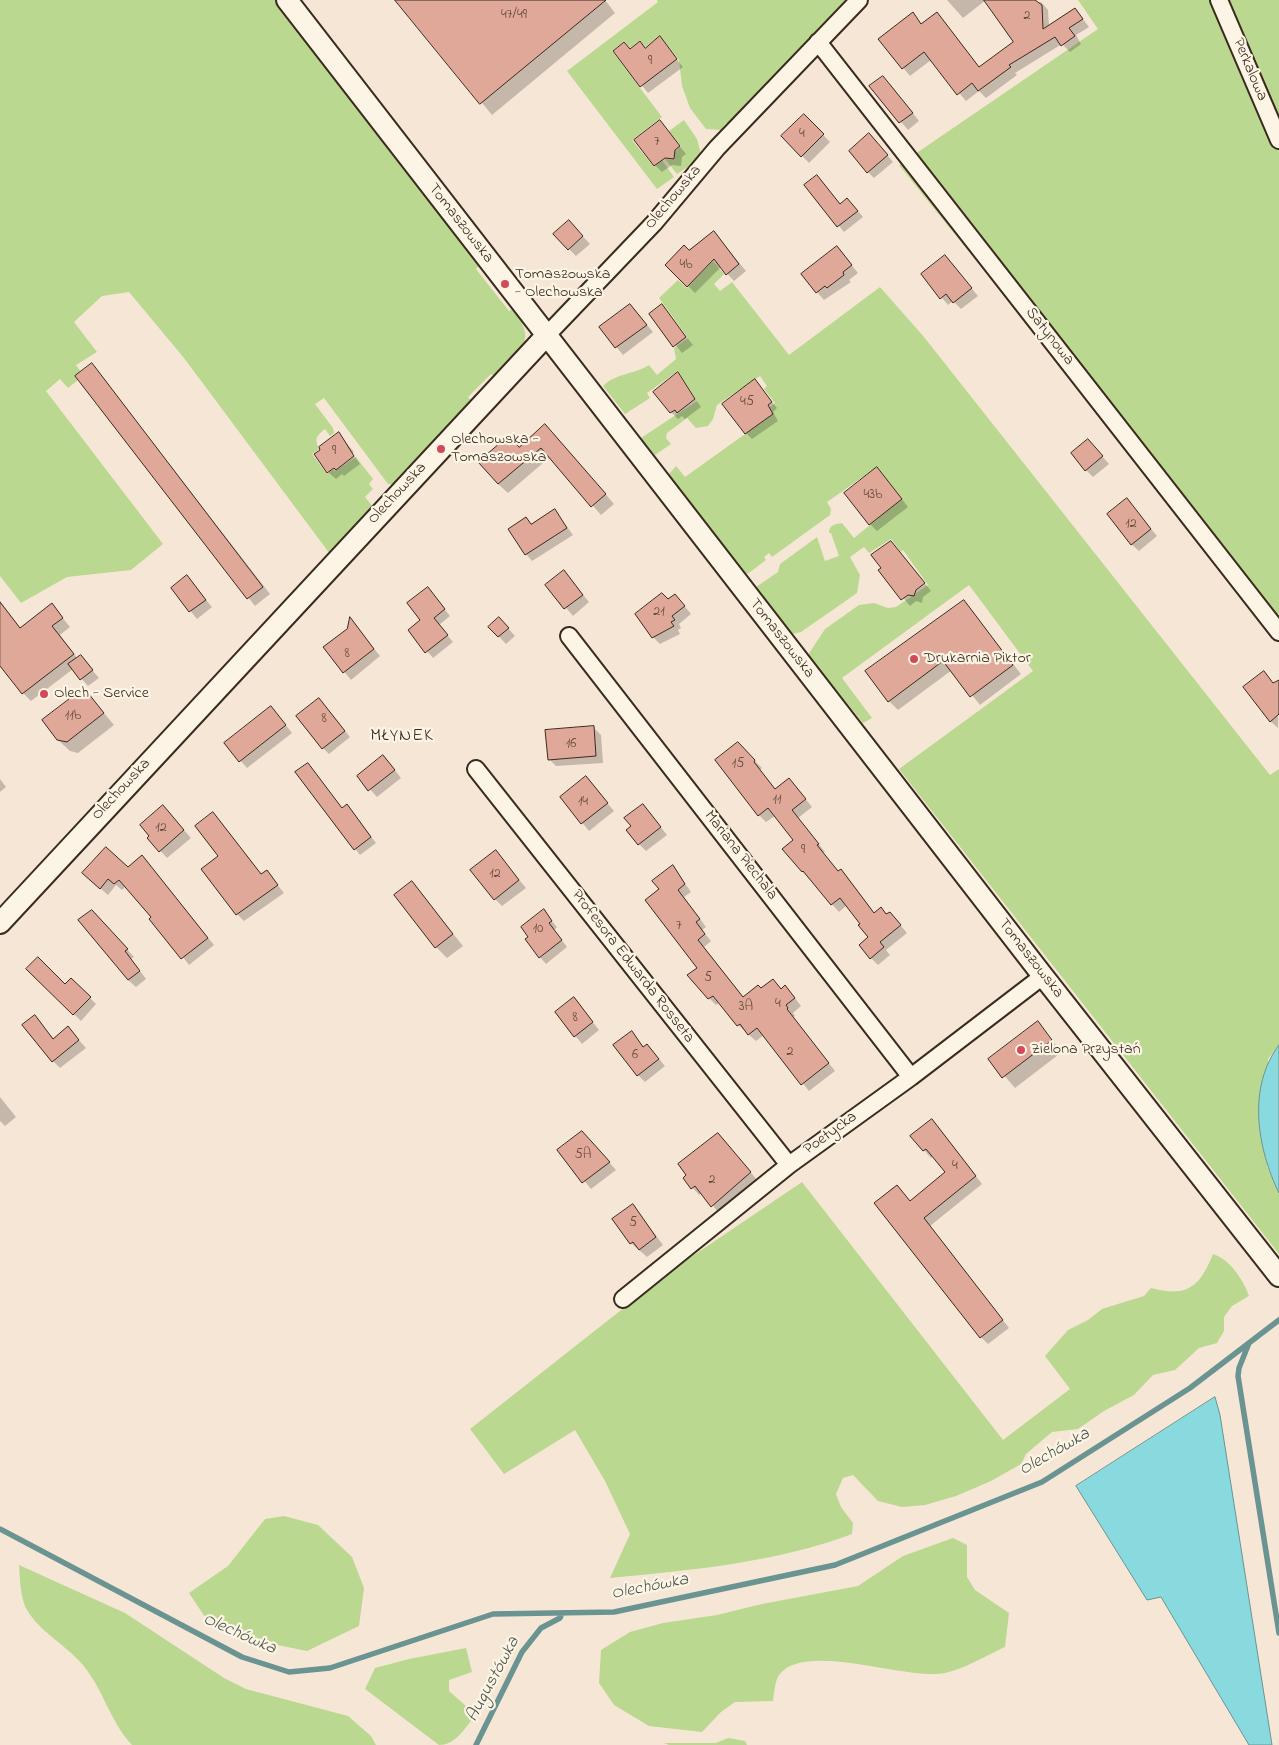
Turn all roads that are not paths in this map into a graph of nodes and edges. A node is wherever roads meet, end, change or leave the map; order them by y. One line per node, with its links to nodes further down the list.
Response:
1 (287, 0): 6 (street, Tomaszowska)
2 (859, 0): 4 (street, Olechowska)
3 (1219, 0): 5 (street, Perkalowa)
4 (818, 42): 6 (street, Olechowska); 7 (street, Satynowa)
5 (1279, 140)
6 (546, 336): 10 (street, Olechowska); 11 (street, Tomaszowska)
7 (1279, 632)
8 (569, 636): 12 (street, Mariana Piechala)
9 (476, 769): 13 (street, Profesora Edwarda Rosseta)
10 (0, 923)
11 (1043, 976): 12 (street, Poetycka); 14 (street, Tomaszowska)
12 (911, 1077): 13 (street, Poetycka)
13 (789, 1164): 15 (street, Poetycka)
14 (1279, 1276)
15 (623, 1299)

